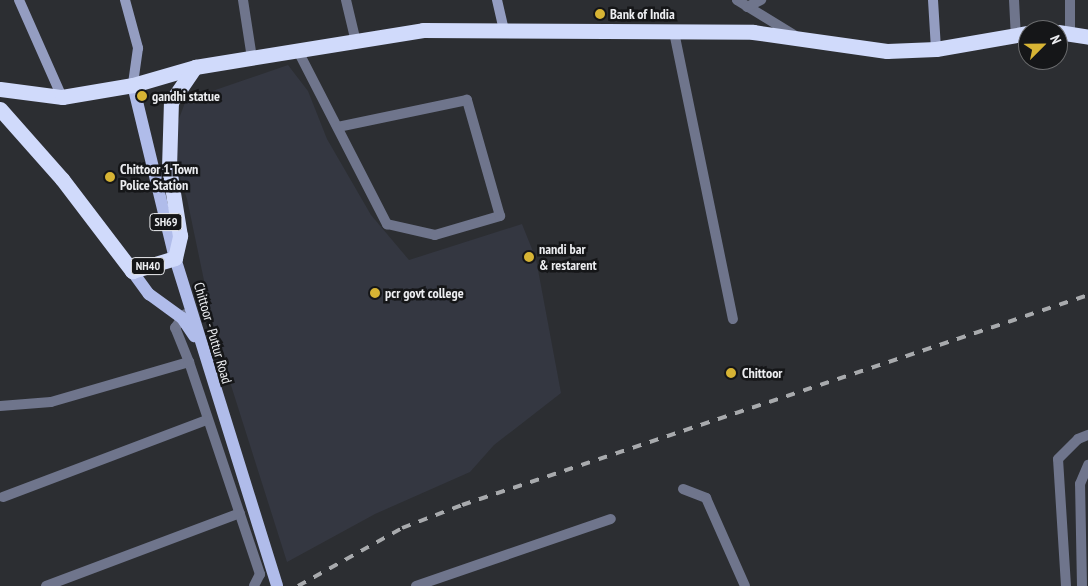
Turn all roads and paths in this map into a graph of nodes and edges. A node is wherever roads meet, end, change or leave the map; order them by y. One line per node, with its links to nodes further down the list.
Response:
1 (19, 0): 27 (street)
2 (125, 0): 25 (street)
3 (243, 0): 23 (street)
4 (346, 0): 20 (street)
5 (497, 0): 14 (street)
6 (737, 0): 11 (street)
7 (761, 0): 11 (street)
8 (933, 0): 21 (street)
9 (1014, 0): 12 (street)
10 (1070, 0): 13 (street)
11 (746, 7): 18 (street)
12 (1019, 20)
13 (1066, 20)
14 (504, 31): 15 (highway); 20 (highway)
15 (674, 32): 18 (highway); 33 (street)
16 (1068, 33): 19 (highway)
17 (1018, 34): 21 (highway)
18 (797, 36): 21 (highway)
19 (1088, 37)
20 (356, 42): 22 (highway)
21 (936, 49)
22 (298, 51): 23 (highway); 29 (street)
23 (252, 58): 24 (highway)
24 (195, 67): 25 (highway); 30 (highway, NH40)
25 (133, 85): 27 (highway); 30 (main road, Chittoor - Puttur Road / SH69)
26 (0, 89): 27 (highway)
27 (62, 97)
28 (0, 109): 31 (highway, NH40)
29 (338, 127): 29 (street)
30 (175, 258): 31 (highway, NH40); 32 (main road, Chittoor - Puttur Road / SH69)
31 (132, 272): 32 (main road)
32 (186, 313): 34 (street); 45 (main road, Chittoor - Puttur Road / SH69)
33 (733, 319)
34 (189, 362): 35 (street); 36 (street)
35 (0, 406)
36 (208, 420): 40 (street); 41 (street)
37 (1088, 435): 48 (street)
38 (1088, 465): 49 (street)
39 (683, 489): 47 (street)
40 (1, 496)
41 (240, 513): 43 (street); 44 (street)
42 (611, 519): 46 (street)
43 (46, 586)
44 (254, 586)
45 (278, 586)
46 (416, 586)
47 (745, 586)
48 (1066, 586)
49 (1082, 586)

